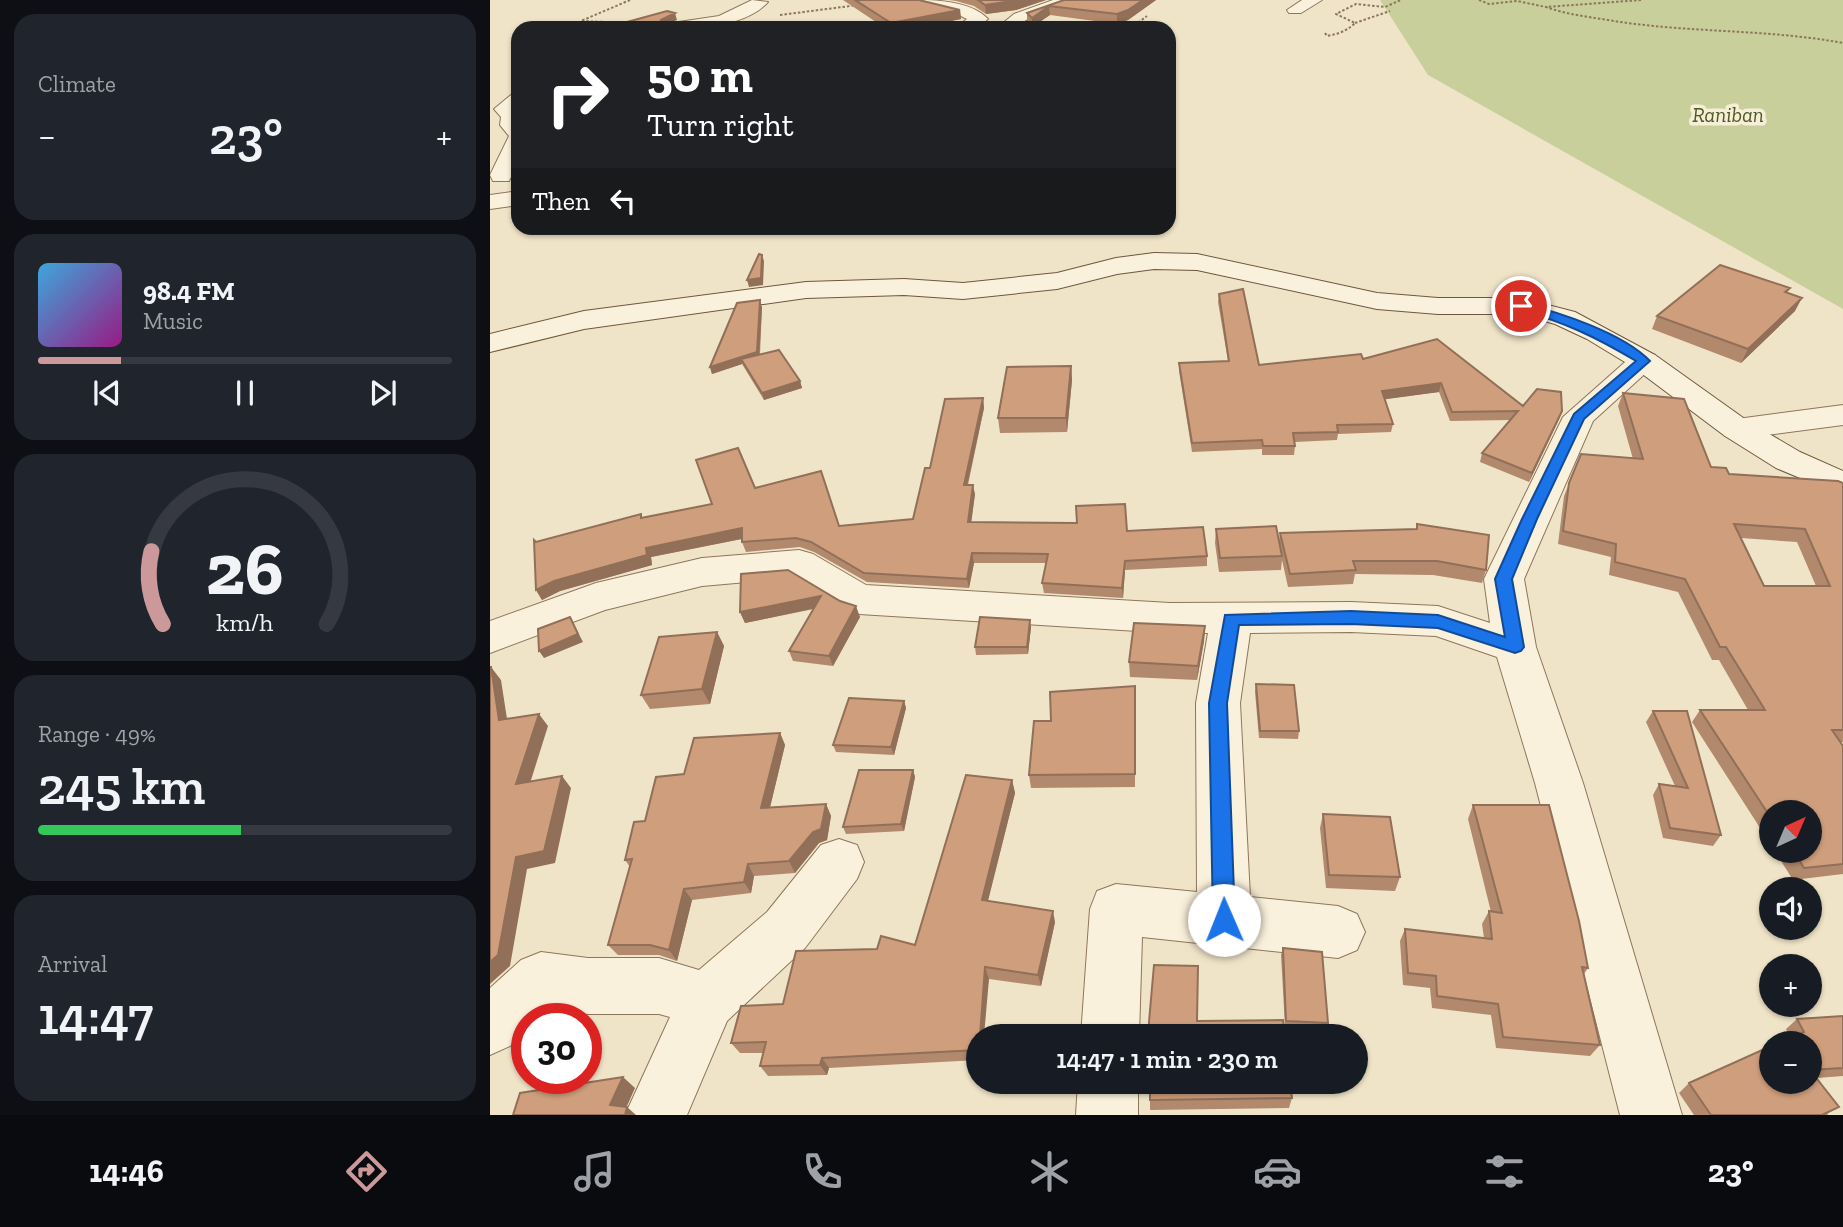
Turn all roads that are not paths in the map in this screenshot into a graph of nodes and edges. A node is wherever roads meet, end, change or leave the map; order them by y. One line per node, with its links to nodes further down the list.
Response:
1 (929, 0): 7 (street)
2 (1068, 0): 8 (street)
3 (1314, 0): 5 (street)
4 (760, 2): 6 (street)
5 (1295, 10)
6 (716, 21)
7 (976, 21)
8 (1015, 21)
9 (511, 104): 10 (street)
10 (511, 115)
11 (511, 155): 12 (street)
12 (503, 176)
13 (511, 199): 14 (street)
14 (490, 202)
15 (490, 343): 16 (street)
16 (1644, 361): 18 (street); 22 (street)
17 (1843, 415): 18 (street)
18 (1737, 429): 19 (street)
19 (1843, 485)
20 (1231, 619): 21 (street); 22 (street); 24 (street)
21 (490, 637)
22 (1515, 647): 32 (street)
23 (839, 862): 26 (street)
24 (1224, 920): 25 (street); 27 (street)
25 (1338, 932)
26 (707, 1001): 28 (street); 30 (street)
27 (1111, 1024)
28 (490, 1026)
29 (1108, 1094): 31 (street)
30 (656, 1115)
31 (1107, 1115)
32 (1651, 1115)

